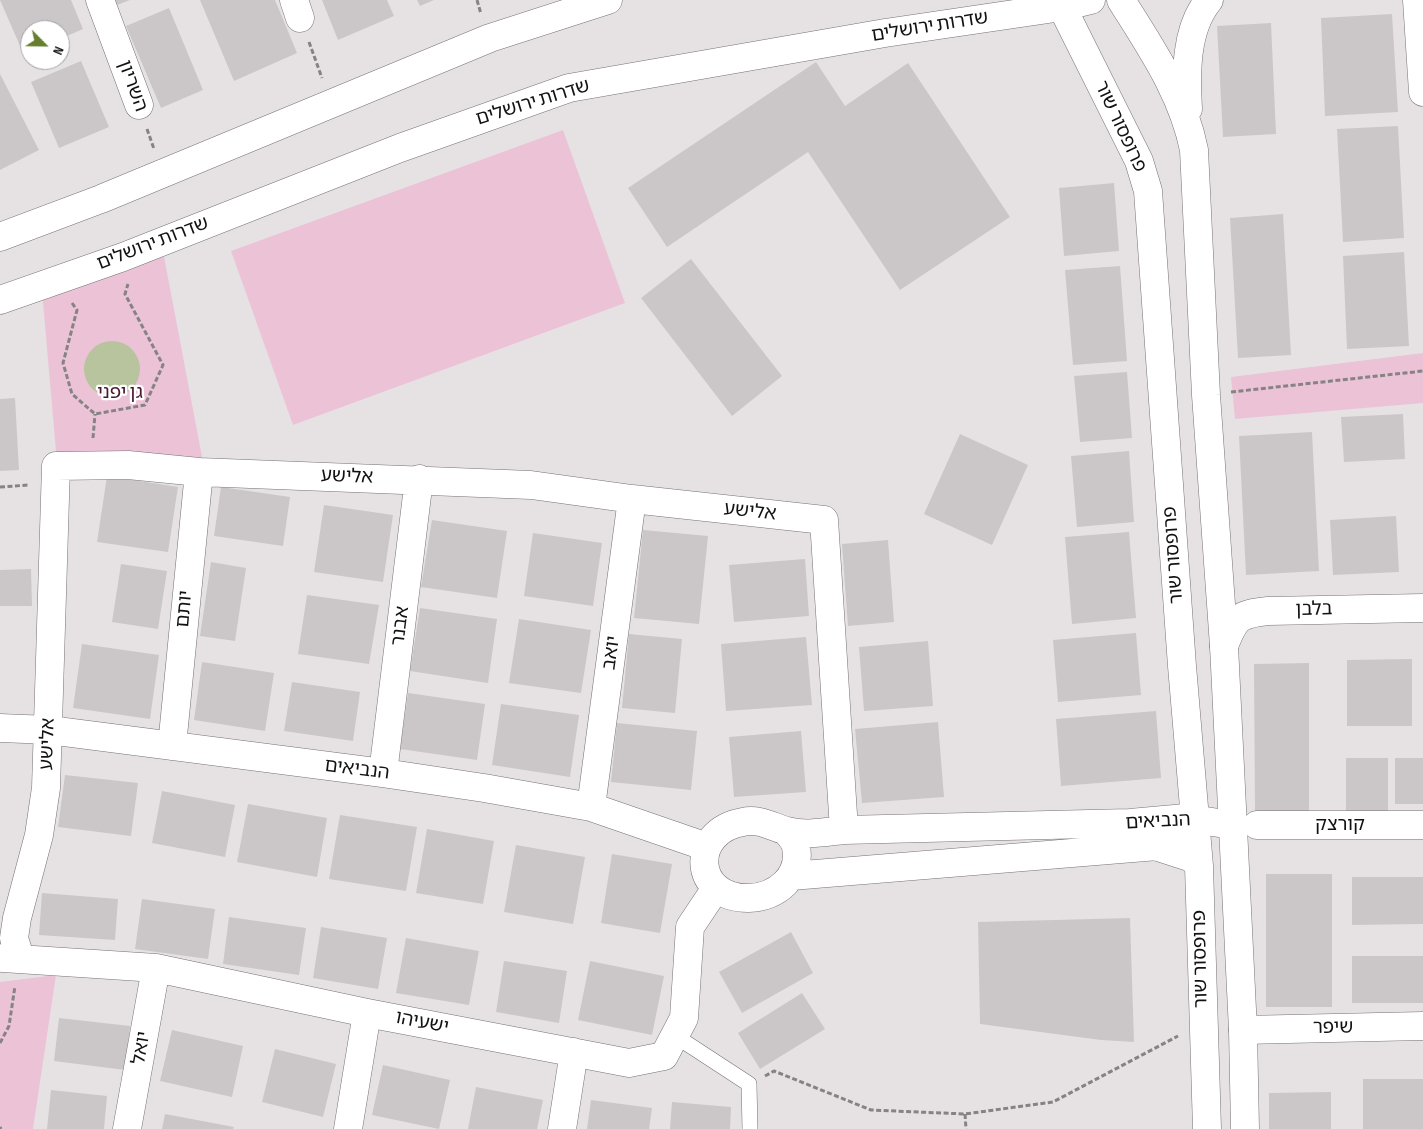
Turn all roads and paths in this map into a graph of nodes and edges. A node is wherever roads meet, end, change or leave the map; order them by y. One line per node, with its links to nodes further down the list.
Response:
1 (100, 0): 11 (street, השריון)
2 (608, 0): 10 (street)
3 (1091, 0): 7 (street, שדרות ירושלים)
4 (1122, 0): 12 (street, פרופסור שור)
5 (1209, 0): 12 (street)
6 (1417, 0): 9 (street)
7 (1061, 4): 15 (street, שדרות ירושלים); 34 (street, פרופסור שור)
8 (297, 9): 10 (path)
9 (1423, 92)
10 (331, 103): 13 (street)
11 (139, 105): 13 (path, השריון)
12 (1189, 123): 19 (street, פרופסור שור)
13 (162, 174): 14 (street)
14 (0, 237)
15 (123, 257): 16 (street, שדרות ירושלים); 16 (path)
16 (47, 282): 17 (street, שדרות ירושלים)
17 (0, 300)
18 (1423, 371): 19 (path)
19 (1206, 395): 24 (street, פרופסור שור)
20 (199, 472): 21 (street, אלישע); 26 (street, אלישע); 27 (street, יותם)
21 (419, 479): 22 (street, אלישע); 28 (street, אבנר)
22 (632, 499): 29 (street, יואב); 32 (street, אלישע)
23 (1423, 608): 24 (street, בלבן)
24 (1224, 646): 30 (street, פרופסור שור)
25 (0, 728): 26 (street, הנביאים)
26 (48, 730): 27 (street, הנביאים); 38 (street, אלישע)
27 (172, 746): 28 (street, הנביאים)
28 (383, 773): 29 (street, הנביאים)
29 (592, 807): 35 (street, הנביאים)
30 (1245, 825): 31 (street, קורצק); 34 (street, הנביאים); 43 (street, פרופסור שור)
31 (1423, 825)
32 (844, 830): 33 (street, הנביאים); 34 (street, הנביאים)
33 (786, 831): 35 (street); 36 (street)
34 (1196, 842): 36 (street, הנביאים); 41 (street, פרופסור שור)
35 (707, 847): 37 (street)
36 (791, 876): 37 (street)
37 (716, 888): 44 (street, ישעיהו)
38 (10, 958): 39 (street, ישעיהו); 45 (path)
39 (156, 968): 40 (street, ישעיהו); 49 (street, יואל)
40 (367, 1013): 46 (street, ישעיהו); 50 (street)
41 (1202, 1023): 48 (path); 54 (street, פרופסור שור)
42 (1423, 1026): 43 (street, שיפר)
43 (1242, 1030): 55 (street, פרופסור שור)
44 (674, 1035): 46 (street, ישעיהו); 47 (lane)
45 (0, 1042)
46 (574, 1052): 51 (street)
47 (749, 1084): 48 (path); 52 (lane)
48 (965, 1114): 53 (path)
49 (127, 1129)
50 (348, 1129)
51 (562, 1129)
52 (750, 1129)
53 (966, 1129)
54 (1207, 1129)
55 (1245, 1129)

